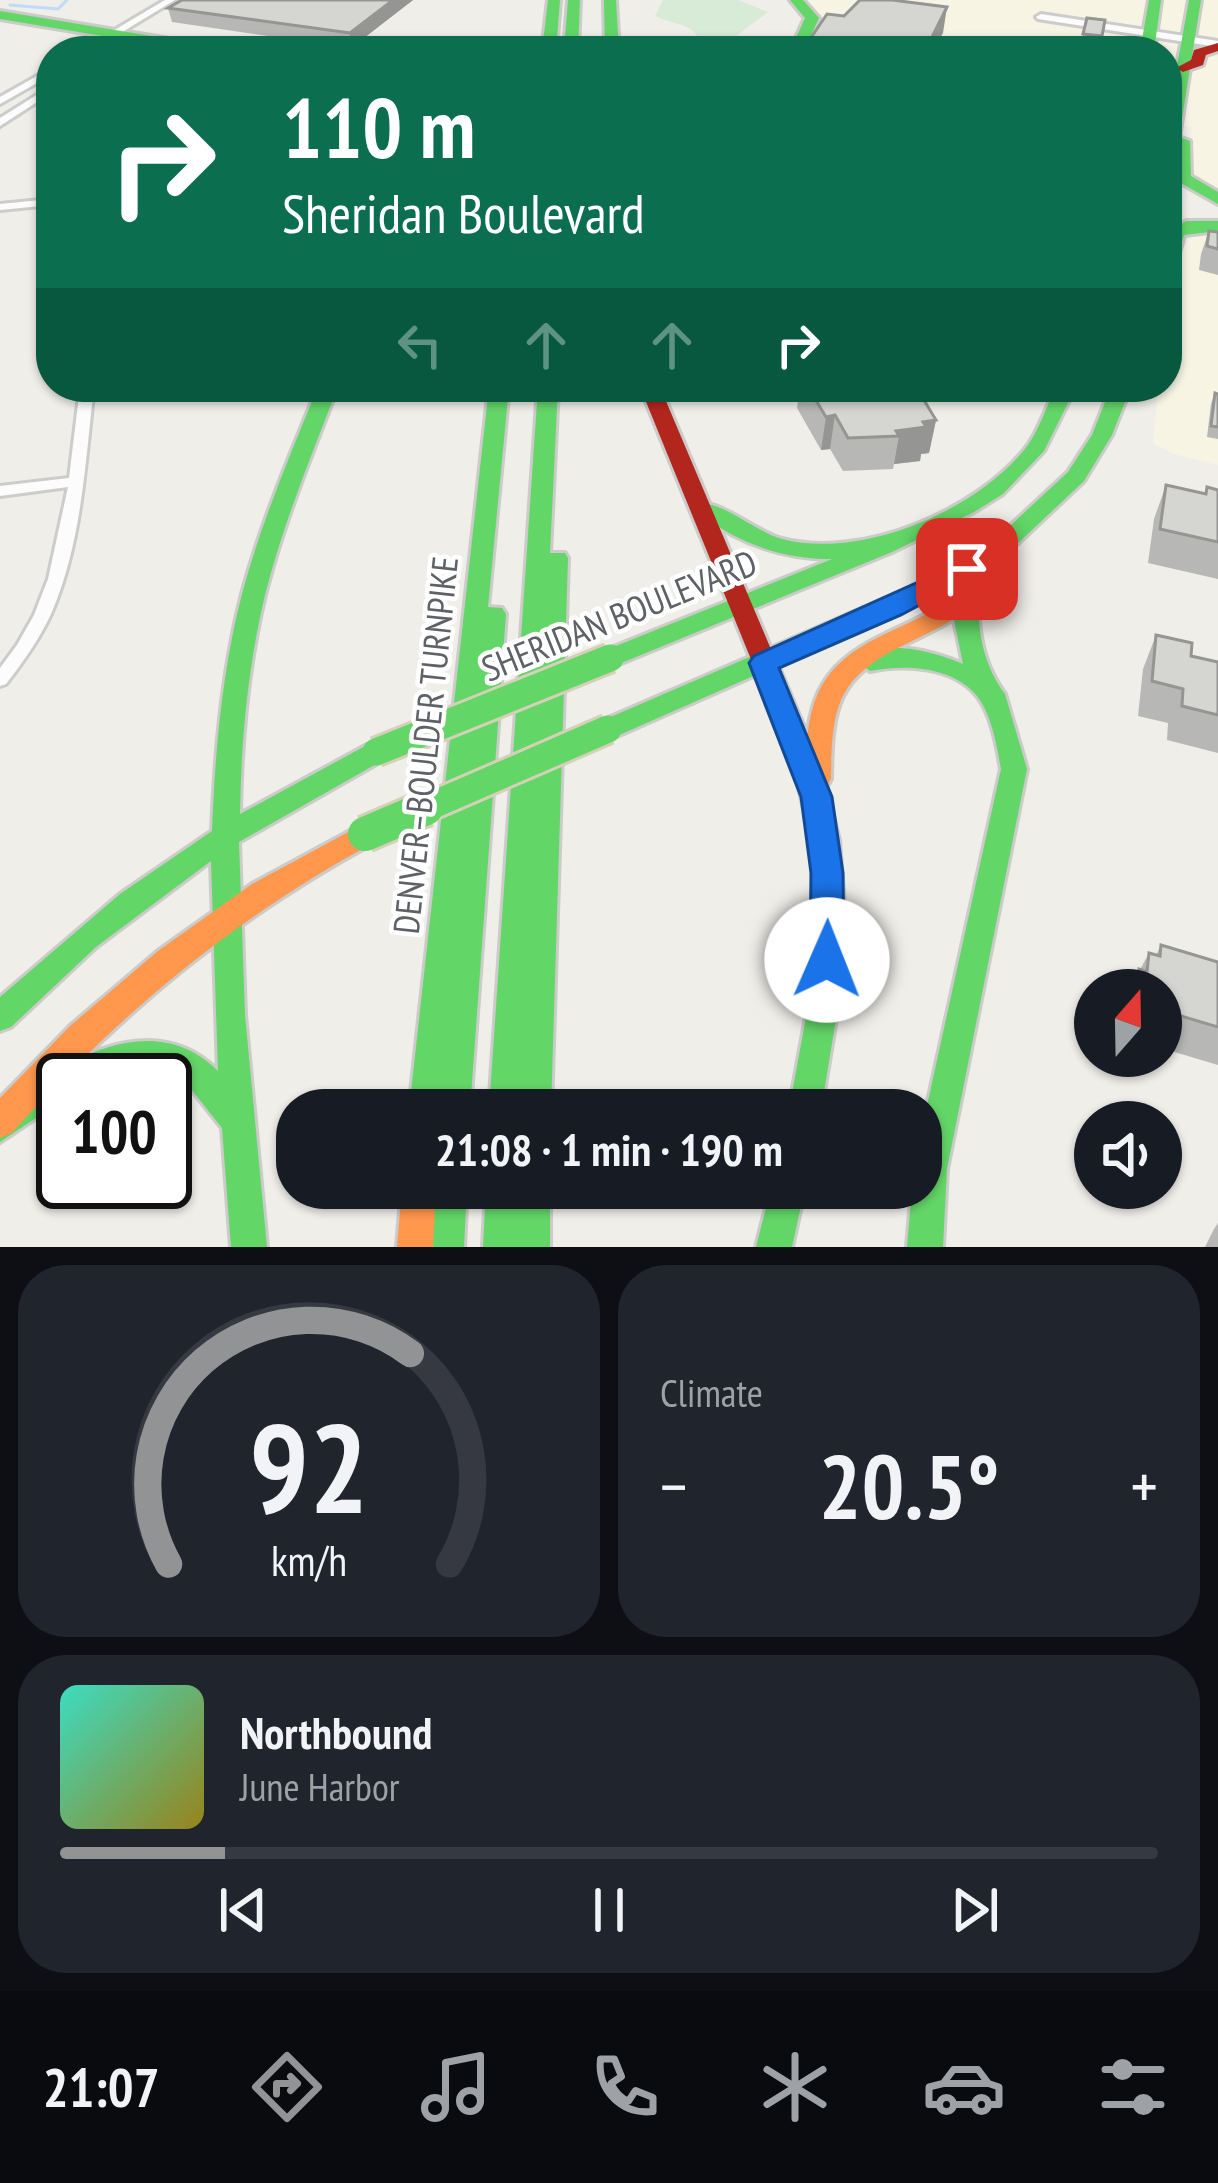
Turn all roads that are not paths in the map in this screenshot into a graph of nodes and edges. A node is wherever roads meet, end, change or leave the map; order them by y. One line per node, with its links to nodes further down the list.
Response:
1 (171, 0): 14 (street)
2 (186, 0): 15 (street)
3 (539, 0): 16 (main road)
4 (554, 0): 17 (main road)
5 (574, 0): 18 (main road)
6 (796, 0): 21 (main road)
7 (1195, 0): 22 (main road)
8 (607, 3): 19 (main road); 20 (main road)
9 (0, 15): 13 (main road)
10 (1150, 28): 10 (street)
11 (0, 31): 12 (main road)
12 (36, 36)
13 (73, 36)
14 (122, 36)
15 (125, 36)
16 (536, 36)
17 (550, 36)
18 (572, 36)
19 (590, 36)
20 (610, 36)
21 (804, 36)
22 (1202, 45): 25 (main road)
23 (36, 80): 26 (street)
24 (36, 98): 27 (street)
25 (1182, 103)
26 (0, 105): 27 (street)
27 (15, 111): 28 (street)
28 (0, 123)
29 (1182, 140): 31 (main road)
30 (1182, 196): 31 (main road)
31 (1218, 200)
32 (36, 203): 33 (street)
33 (0, 206)
34 (1182, 215): 35 (main road)
35 (1218, 223): 36 (main road)
36 (1182, 228)
37 (85, 402): 48 (street)
38 (322, 402): 47 (main road)
39 (331, 402): 47 (main road)
40 (497, 402): 64 (main road, DENVER–BOULDER TURNPIKE)
41 (516, 402): 65 (main road)
42 (547, 402): 66 (main road)
43 (565, 402): 67 (main road)
44 (657, 402): 50 (main road)
45 (1060, 402): 51 (main road, SHERIDAN BOULEVARD)
46 (1116, 402): 52 (main road)
47 (295, 471): 60 (main road)
48 (75, 482): 49 (street); 57 (street)
49 (0, 491)
50 (700, 501): 51 (main road); 54 (main road)
51 (884, 547): 54 (main road, SHERIDAN BOULEVARD)
52 (1000, 549): 53 (main road); 55 (main road)
53 (967, 597): 56 (main road); 58 (main road)
54 (743, 604): 55 (main road); 60 (main road, SHERIDAN BOULEVARD, bridge)
55 (764, 663): 59 (main road); 61 (main road, bridge)
56 (842, 672): 58 (main road); 59 (main road)
57 (0, 680)
58 (992, 694): 83 (main road)
59 (817, 797): 68 (main road)
60 (228, 828): 61 (main road); 62 (main road, SHERIDAN BOULEVARD)
61 (224, 911): 70 (main road); 71 (main road)
62 (0, 1017)
63 (192, 1066): 71 (main road)
64 (427, 1089)
65 (455, 1089)
66 (506, 1089)
67 (536, 1089)
68 (810, 1089)
69 (36, 1099): 70 (main road)
70 (0, 1124)
71 (241, 1146): 77 (main road)
72 (418, 1209): 78 (main road)
73 (449, 1209): 79 (main road)
74 (502, 1209): 80 (main road)
75 (533, 1209): 81 (main road)
76 (783, 1209): 82 (main road)
77 (249, 1247)
78 (415, 1247)
79 (446, 1247)
80 (501, 1247)
81 (532, 1247)
82 (774, 1247)
83 (925, 1247)

